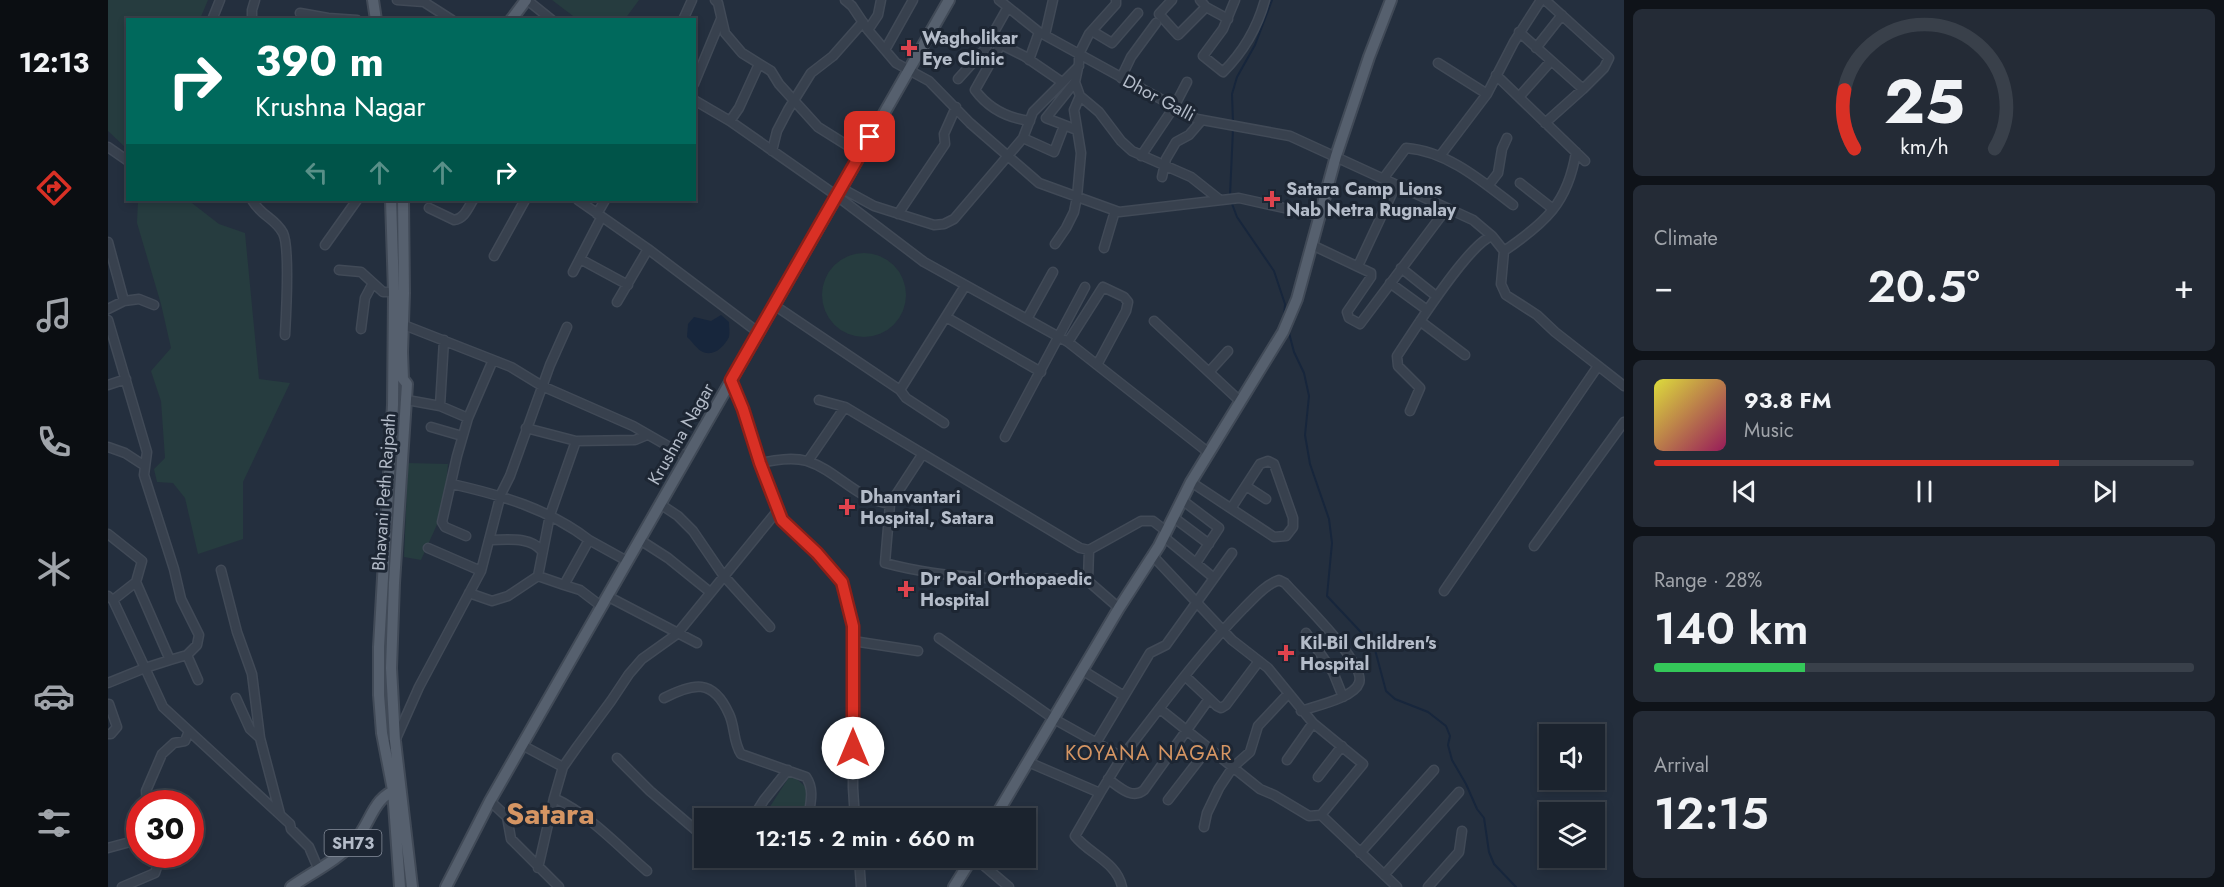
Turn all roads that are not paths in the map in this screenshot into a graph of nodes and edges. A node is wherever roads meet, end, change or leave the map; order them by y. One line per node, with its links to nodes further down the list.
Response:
1 (220, 0): 26 (street)
2 (255, 0): 27 (street)
3 (373, 0): 29 (main road)
4 (397, 0): 19 (street)
5 (526, 0): 31 (main road); 32 (street)
6 (692, 0): 33 (street)
7 (844, 0): 36 (street)
8 (881, 0): 38 (street)
9 (913, 0): 45 (street)
10 (949, 0): 52 (main road, Krushna Nagar)
11 (999, 0): 22 (street, Dhor Galli)
12 (1053, 0): 41 (street)
13 (1116, 0): 39 (street)
14 (1172, 0): 21 (street)
15 (1235, 0): 35 (street)
16 (1265, 0): 35 (street)
17 (1391, 0): 82 (main road)
18 (1543, 0): 25 (street); 40 (street)
19 (425, 1): 30 (street)
20 (718, 1): 34 (street)
21 (1203, 3): 35 (street)
22 (1008, 7): 41 (street, Dhor Galli); 42 (street)
23 (300, 13): 28 (street)
24 (1138, 13): 39 (street)
25 (1562, 15): 44 (street); 60 (street)
26 (213, 18)
27 (252, 18)
28 (328, 18)
29 (376, 18)
30 (449, 18)
31 (512, 18)
32 (549, 18)
33 (684, 18)
34 (721, 19): 50 (street); 55 (street)
35 (1228, 19)
36 (863, 22): 38 (street); 65 (street)
37 (1156, 23): 54 (street)
38 (868, 30): 45 (street)
39 (1092, 31): 46 (street)
40 (1519, 32): 44 (street); 53 (street)
41 (1042, 33): 46 (street, Dhor Galli); 47 (street)
42 (990, 39): 43 (street); 56 (street)
43 (1001, 44): 47 (street); 70 (street)
44 (1536, 48): 48 (street)
45 (885, 50): 52 (street)
46 (1079, 54): 51 (street); 54 (street, Dhor Galli)
47 (1029, 60): 57 (street)
48 (1551, 61): 60 (street); 63 (street)
49 (1438, 63): 61 (street)
50 (759, 64): 65 (street); 69 (street)
51 (1079, 66): 57 (street); 58 (street)
52 (909, 70): 66 (street); 79 (main road, Krushna Nagar)
53 (1496, 75): 61 (street); 63 (street)
54 (1121, 78): 67 (street, Dhor Galli)
55 (696, 79)
56 (958, 79)
57 (1062, 82): 70 (street)
58 (1075, 82): 62 (street); 72 (street)
59 (1187, 82): 67 (street)
60 (1583, 89): 71 (street)
61 (1487, 94): 83 (street)
62 (1080, 96): 73 (street); 81 (street)
63 (1519, 97): 71 (street)
64 (696, 101): 69 (street)
65 (794, 101): 77 (street); 79 (street)
66 (957, 107): 80 (street); 108 (street)
67 (1174, 107): 68 (street, Dhor Galli); 81 (street)
68 (1202, 120): 82 (street, Dhor Galli); 86 (street)
69 (730, 121): 77 (street)
70 (1030, 121): 74 (street)
71 (1545, 123): 78 (street)
72 (1064, 126): 73 (street); 74 (street)
73 (1077, 130): 93 (street)
74 (1023, 138): 80 (street)
75 (1507, 138): 91 (street)
76 (108, 147): 84 (street)
77 (772, 151): 92 (street)
78 (1576, 152): 85 (street); 106 (street)
79 (861, 154): 92 (main road, Krushna Nagar)
80 (1010, 156): 93 (street); 108 (street)
81 (1141, 156): 86 (street)
82 (1336, 156): 88 (street, Dhor Galli); 110 (main road)
83 (1440, 156): 88 (street); 91 (street)
84 (126, 160)
85 (1585, 161)
86 (1164, 166): 87 (street); 94 (street)
87 (1162, 177)
88 (1383, 179): 90 (street, Dhor Galli)
89 (1520, 183): 106 (street)
90 (1396, 185): 105 (street, Dhor Galli); 121 (street)
91 (1488, 186): 103 (street)
92 (839, 192): 108 (street); 130 (street); 137 (main road, Krushna Nagar)
93 (1077, 197): 107 (street); 113 (street)
94 (1220, 200): 107 (street); 110 (street)
95 (253, 201): 149 (street)
96 (356, 201): 114 (street)
97 (391, 201): 132 (main road)
98 (403, 201): 145 (main road, Bhavani Peth Rajpath)
99 (471, 201): 104 (street)
100 (524, 201): 119 (street)
101 (579, 201): 109 (street)
102 (605, 201): 109 (street)
103 (1513, 206)
104 (429, 208)
105 (1447, 208): 111 (street, Dhor Galli); 122 (street)
106 (1553, 209): 118 (street)
107 (1115, 211): 116 (street)
108 (898, 214)
109 (599, 216): 117 (street); 120 (street)
110 (1320, 216): 115 (main road)
111 (1492, 236): 118 (street, Dhor Galli); 133 (street)
112 (108, 242): 124 (street)
113 (1055, 244)
114 (325, 245)
115 (1312, 245): 121 (street); 169 (main road)
116 (1104, 248)
117 (648, 249): 129 (street); 148 (street)
118 (1504, 251): 157 (street)
119 (494, 256)
120 (580, 259): 125 (street); 129 (street)
121 (1358, 266): 128 (street)
122 (1401, 268): 128 (street); 133 (street)
123 (339, 270): 127 (street)
124 (112, 272): 134 (street)
125 (573, 272)
126 (1053, 272): 141 (street)
127 (372, 283): 132 (street); 147 (street)
128 (1390, 283): 139 (street)
129 (628, 285): 135 (street)
130 (965, 286): 140 (street); 141 (street)
131 (1084, 287): 150 (street)
132 (394, 292): 268 (main road)
133 (1436, 296): 139 (street)
134 (124, 301): 136 (street); 138 (street)
135 (617, 302)
136 (154, 305)
137 (774, 305): 148 (main road, Krushna Nagar); 166 (street)
138 (108, 309)
139 (1427, 310): 144 (street)
140 (946, 317): 158 (street); 166 (street)
141 (1027, 319): 150 (street)
142 (108, 320): 160 (street)
143 (1154, 321): 159 (street)
144 (1420, 321): 154 (street); 172 (street)
145 (404, 326): 151 (street); 161 (main road, Bhavani Peth Rajpath)
146 (567, 327): 164 (street)
147 (361, 329)
148 (759, 333): 162 (main road, Krushna Nagar)
149 (285, 335)
150 (1058, 336): 152 (street); 158 (street)
151 (444, 340): 155 (street); 170 (street)
152 (1068, 342): 156 (street); 156 (street)
153 (1228, 351): 159 (street)
154 (1465, 355)
155 (493, 360): 164 (street); 173 (street)
156 (1098, 365): 183 (street)
157 (1598, 366): 165 (street); 224 (street)
158 (1041, 372): 180 (street)
159 (1209, 372): 169 (street)
160 (126, 379): 163 (street); 188 (street)
161 (403, 379): 167 (main road, Bhavani Peth Rajpath); 231 (main road)
162 (731, 380): 185 (main road, Krushna Nagar); 187 (street)
163 (108, 385)
164 (542, 386): 177 (street); 178 (street)
165 (1624, 386)
166 (900, 390): 175 (street)
167 (407, 400): 170 (street); 263 (main road, Bhavani Peth Rajpath)
168 (819, 400): 171 (street)
169 (1241, 402): 183 (main road)
170 (440, 406): 173 (street)
171 (845, 407): 184 (street); 186 (street)
172 (1410, 411)
173 (468, 418): 179 (street)
174 (1624, 422): 208 (street)
175 (944, 423)
176 (431, 427): 179 (street)
177 (526, 428): 181 (street); 192 (street)
178 (647, 435): 181 (street); 185 (street)
179 (462, 436): 190 (street)
180 (1005, 437)
181 (576, 441): 199 (street)
182 (108, 447): 188 (street)
183 (1209, 453): 189 (main road)
184 (922, 455): 196 (street); 210 (street)
185 (687, 457): 195 (main road, Krushna Nagar)
186 (808, 461): 187 (street); 196 (street)
187 (760, 463): 198 (street)
188 (146, 466): 240 (street)
189 (1191, 482): 194 (main road); 197 (street)
190 (452, 484): 192 (street); 203 (street)
191 (1246, 486): 193 (street); 197 (street); 197 (street)
192 (501, 495): 199 (street); 204 (street)
193 (1266, 499)
194 (1182, 500): 200 (main road); 207 (street)
195 (660, 504): 206 (main road, Krushna Nagar); 218 (street)
196 (891, 504): 221 (street)
197 (1232, 507)
198 (778, 510): 218 (street); 237 (street)
199 (550, 515): 205 (street); 211 (street)
200 (1173, 517): 202 (main road); 207 (street)
201 (108, 534): 222 (street)
202 (1165, 534): 210 (street); 213 (main road); 215 (street)
203 (466, 536)
204 (489, 540): 211 (street); 217 (street)
205 (589, 540): 214 (street); 223 (street)
206 (640, 540): 214 (main road, Krushna Nagar); 225 (street)
207 (1209, 544): 215 (street)
208 (1534, 546)
209 (428, 548): 217 (street)
210 (1089, 550): 221 (street)
211 (542, 551): 219 (street)
212 (1232, 553): 220 (street)
213 (1152, 555): 229 (street); 230 (main road)
214 (627, 561): 228 (main road, Krushna Nagar)
215 (1196, 563): 220 (street)
216 (221, 570): 262 (street)
217 (481, 571): 226 (street)
218 (723, 575): 225 (street); 232 (street)
219 (538, 576): 223 (street); 226 (street)
220 (1214, 578): 229 (street)
221 (1088, 581): 230 (street)
222 (136, 582): 227 (street); 241 (street)
223 (564, 585): 228 (street)
224 (1444, 591)
225 (710, 592): 235 (street)
226 (469, 593): 263 (street)
227 (110, 598): 243 (street)
228 (604, 601): 235 (street); 265 (main road, Krushna Nagar)
229 (1196, 601): 233 (street); 249 (street)
230 (1119, 608): 244 (main road)
231 (387, 612)
232 (770, 627)
233 (1223, 629): 242 (street); 245 (street); 250 (street)
234 (1306, 633): 250 (street)
235 (677, 634): 238 (street); 273 (street)
236 (939, 638): 257 (street)
237 (853, 641): 239 (street); 288 (street)
238 (698, 643)
239 (918, 651)
240 (187, 655): 241 (street); 246 (street)
241 (170, 660): 243 (street)
242 (1258, 661): 248 (street); 253 (street)
243 (145, 668): 247 (street); 260 (street)
244 (1082, 670): 249 (street); 257 (main road)
245 (1185, 676): 253 (street); 255 (street)
246 (198, 680)
247 (108, 683)
248 (1288, 694): 256 (street); 274 (street)
249 (1124, 696): 264 (street)
250 (1343, 697): 256 (street)
251 (236, 698): 262 (street)
252 (664, 698): 275 (street)
253 (1209, 699): 259 (street)
254 (109, 704): 261 (street)
255 (1160, 709): 259 (street); 269 (street)
256 (1301, 711): 258 (street)
257 (1054, 718): 264 (street); 272 (main road)
258 (1313, 723): 266 (street); 271 (street)
259 (1186, 729): 267 (street); 278 (street)
260 (189, 731): 280 (street); 290 (street)
261 (108, 734)
262 (260, 738): 290 (street)
263 (395, 741): 268 (street); 279 (main road, Bhavani Peth Rajpath)
264 (1096, 743): 269 (street)
265 (522, 745): 273 (street); 285 (main road, Krushna Nagar)
266 (1342, 746): 277 (street); 291 (street)
267 (1209, 747): 274 (street); 284 (street)
268 (385, 748): 279 (main road)
269 (1122, 757): 278 (street)
270 (617, 758): 293 (street)
271 (1287, 759)
272 (1028, 762): 282 (street); 289 (main road)
273 (563, 766): 283 (street)
274 (1233, 767): 291 (street); 292 (street)
275 (788, 770): 286 (street); 287 (street)
276 (1434, 770): 297 (street)
277 (1318, 777)
278 (1108, 779): 282 (street)
279 (397, 789): 299 (main road, SH73); 309 (main road, SH73); 310 (main road, SH73)
280 (146, 790)
281 (1459, 792): 305 (street)
282 (1100, 793): 315 (street)
283 (554, 798): 300 (street); 304 (street)
284 (1168, 800)
285 (490, 801): 300 (street); 311 (main road, Krushna Nagar)
286 (759, 808)
287 (810, 808)
288 (854, 808)
289 (1001, 808)
290 (280, 815): 299 (street)
291 (1321, 815): 297 (street)
292 (1204, 827)
293 (694, 829)
294 (1462, 831): 317 (street)
295 (126, 843): 296 (street)
296 (108, 848)
297 (1360, 853): 305 (street)
298 (157, 868): 307 (street)
299 (318, 868): 308 (main road, SH73)
300 (538, 868): 312 (street)
301 (859, 868): 313 (street)
302 (966, 868): 314 (main road)
303 (985, 868): 306 (street)
304 (647, 871)
305 (1384, 875): 316 (street)
306 (1006, 886)
307 (122, 887)
308 (291, 887)
309 (400, 887)
310 (412, 887)
311 (446, 887)
312 (559, 887)
313 (861, 887)
314 (954, 887)
315 (1122, 887)
316 (1397, 887)
317 (1428, 887)

